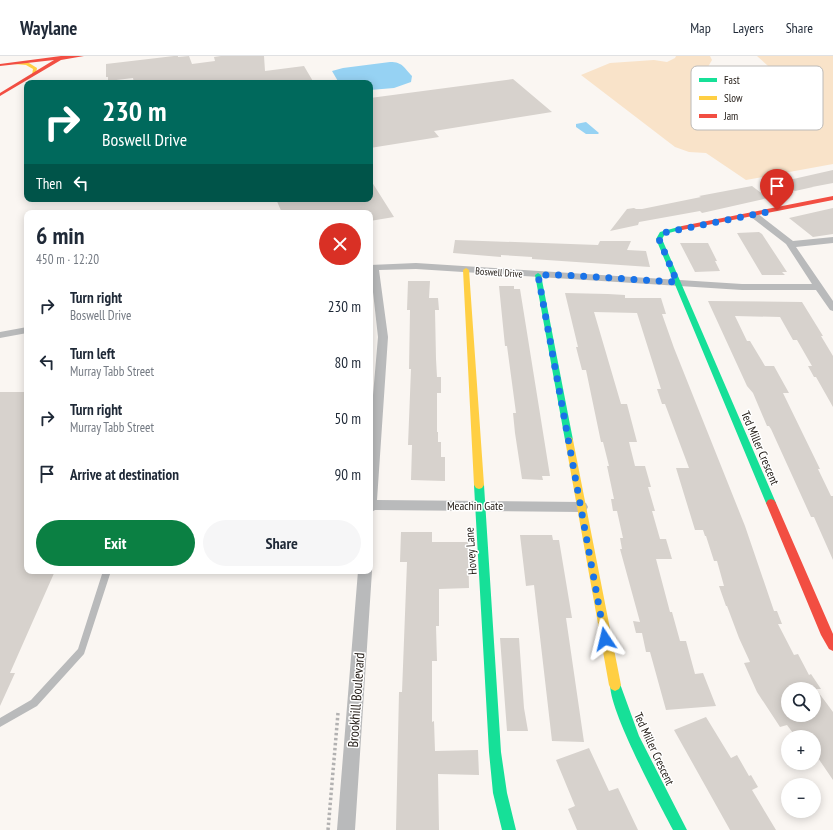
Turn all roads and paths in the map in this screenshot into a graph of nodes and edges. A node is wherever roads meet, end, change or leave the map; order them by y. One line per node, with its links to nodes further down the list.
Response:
1 (82, 56): 2 (street)
2 (62, 57): 3 (street); 5 (street)
3 (16, 63): 4 (street); 5 (street)
4 (0, 65)
5 (34, 74): 6 (street)
6 (24, 80)
7 (24, 80): 8 (street)
8 (0, 95)
9 (833, 198): 10 (street)
10 (754, 215): 12 (street); 17 (street, Ted Miller Crescent)
11 (833, 240): 12 (street)
12 (791, 244): 18 (street)
13 (373, 268): 14 (street, Boswell Drive)
14 (466, 270): 16 (street, Boswell Drive); 24 (street, Hovey Lane)
15 (373, 274): 22 (street)
16 (538, 275): 17 (street, Boswell Drive); 25 (street, Ted Miller Crescent)
17 (677, 282): 18 (street, Boswell Drive); 28 (street, Ted Miller Crescent)
18 (819, 287): 19 (street)
19 (833, 308)
20 (24, 331): 21 (street)
21 (0, 335)
22 (373, 466)
23 (373, 505): 24 (street, Meachin Gate)
24 (480, 506): 25 (street, Meachin Gate); 31 (street, Hovey Lane)
25 (581, 507): 32 (street, Ted Miller Crescent)
26 (106, 574): 29 (lane)
27 (365, 574): 30 (street, Brookhill Boulevard)
28 (833, 645)
29 (0, 723)
30 (346, 830)
31 (509, 830)
32 (680, 830)

